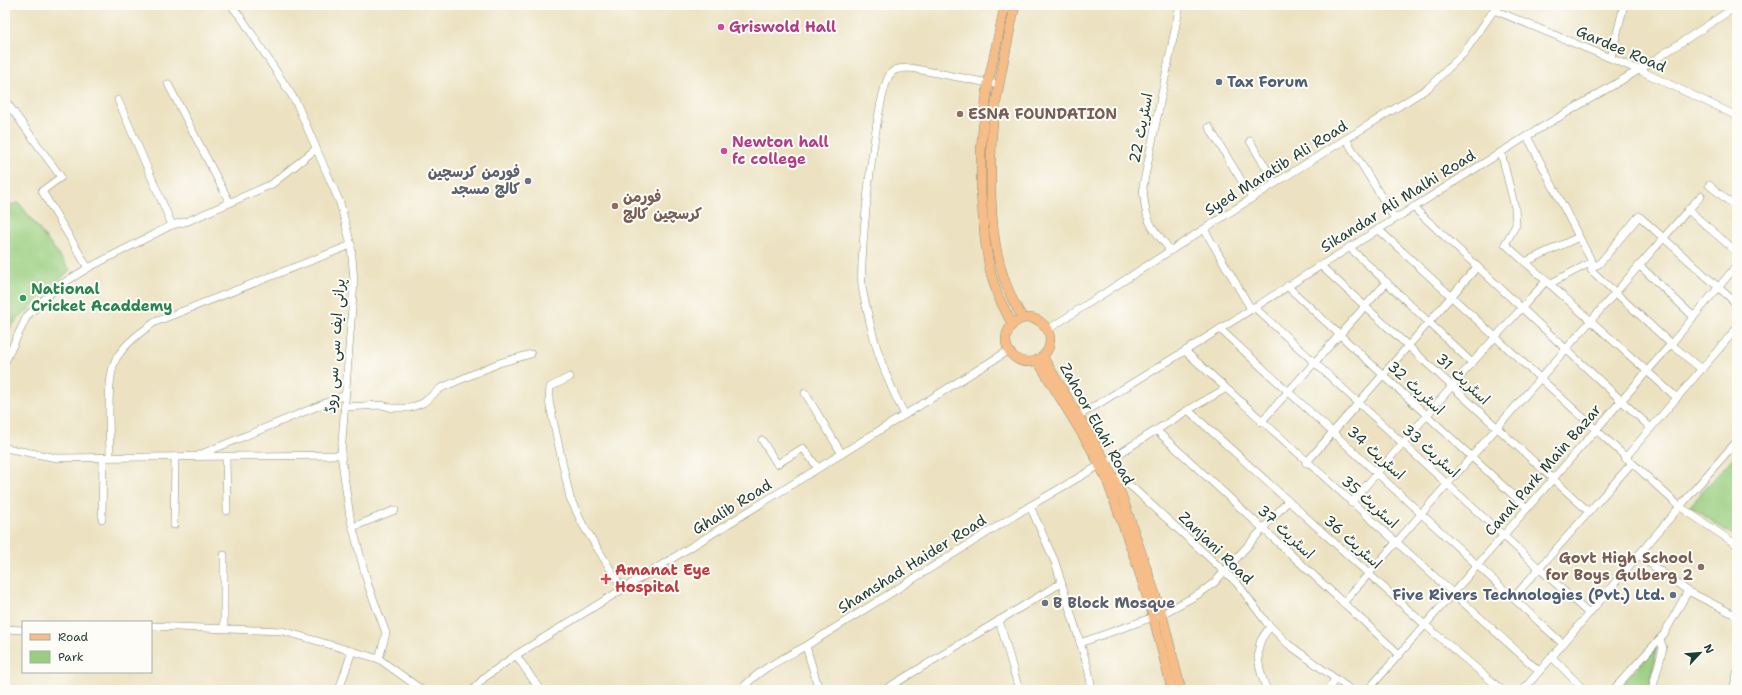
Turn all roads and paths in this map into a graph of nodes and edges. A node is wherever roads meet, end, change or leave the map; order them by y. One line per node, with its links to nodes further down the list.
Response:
1 (231, 5): 20 (street, پرانی ایف سی سی روڈ)
2 (1005, 5): 10 (main road)
3 (1015, 5): 12 (main road)
4 (1180, 5): 38 (street, اسٹریٹ 22)
5 (1624, 5): 8 (street)
6 (1734, 7): 9 (street, Sikandar Ali Malhi Road)
7 (1494, 8): 8 (street, Gardee Road); 18 (street, Syed Maratib Ali Road)
8 (1611, 58): 9 (street, Gardee Road)
9 (1639, 70): 15 (street, Gardee Road); 17 (street, Sikandar Ali Malhi Road)
10 (988, 83): 12 (street); 61 (main road); 92 (street)
11 (168, 84): 26 (street)
12 (999, 85): 58 (main road)
13 (5, 100): 46 (street)
14 (118, 100): 31 (street)
15 (1737, 116)
16 (1209, 127): 25 (street)
17 (1527, 136): 21 (street, Sikandar Ali Malhi Road); 34 (street)
18 (1346, 139): 22 (street, Syed Maratib Ali Road); 30 (street)
19 (1250, 141): 22 (street)
20 (316, 149): 26 (street); 36 (street, پرانی ایف سی سی روڈ)
21 (1501, 152): 27 (street, Sikandar Ali Malhi Road); 40 (street)
22 (1275, 183): 25 (street, Syed Maratib Ali Road)
23 (1710, 184): 28 (street)
24 (1702, 196): 29 (street)
25 (1252, 198): 32 (street, Syed Maratib Ali Road)
26 (230, 203): 31 (street)
27 (1413, 207): 30 (street, Sikandar Ali Malhi Road); 45 (street)
28 (1737, 208)
29 (1688, 210): 35 (street); 39 (street)
30 (1394, 219): 33 (street, Sikandar Ali Malhi Road)
31 (172, 224): 46 (street)
32 (1204, 229): 38 (street, Syed Maratib Ali Road); 55 (street, اسٹریٹ 33)
33 (1378, 229): 37 (street, Sikandar Ali Malhi Road); 52 (street)
34 (1579, 237): 40 (street); 41 (street)
35 (1663, 238): 41 (street); 43 (street); 50 (street)
36 (351, 245): 86 (street, پرانی ایف سی سی روڈ); 108 (street)
37 (1349, 247): 42 (street, Sikandar Ali Malhi Road); 47 (street)
38 (1170, 251): 64 (street, Syed Maratib Ali Road)
39 (1737, 252)
40 (1525, 262): 48 (street)
41 (1593, 264): 48 (street); 51 (street)
42 (1320, 265): 49 (street, Sikandar Ali Malhi Road); 54 (street, اسٹریٹ 31)
43 (1639, 265): 51 (street); 57 (street)
44 (1737, 265): 50 (street, Canal Park Main Bazar)
45 (1477, 267): 52 (street); 56 (street)
46 (88, 268): 74 (street)
47 (1387, 282): 54 (street); 60 (street)
48 (1548, 283): 56 (street); 59 (street)
49 (1287, 286): 55 (street, Sikandar Ali Malhi Road); 65 (street, اسٹریٹ 32)
50 (1718, 288): 53 (street); 57 (street, Canal Park Main Bazar)
51 (1615, 292): 59 (street); 67 (street)
52 (1451, 296): 60 (street); 66 (street)
53 (1737, 304)
54 (1365, 307): 65 (street); 68 (street, اسٹریٹ 31)
55 (1253, 308): 63 (street, Sikandar Ali Malhi Road); 75 (street, اسٹریٹ 33)
56 (1522, 309): 66 (street); 69 (street)
57 (1693, 316): 67 (street, Canal Park Main Bazar)
58 (1023, 318): 61 (main road); 64 (main road)
59 (1590, 321): 69 (street); 78 (street)
60 (1429, 322): 68 (street); 76 (street)
61 (1012, 324): 70 (main road)
62 (1737, 328): 77 (street)
63 (1220, 329): 71 (street, Sikandar Ali Malhi Road); 84 (street, اسٹریٹ 34)
64 (1047, 330): 73 (main road)
65 (1340, 335): 75 (street); 79 (street, اسٹریٹ 32)
66 (1496, 337): 76 (street); 81 (street)
67 (1671, 344): 77 (street); 78 (street, Canal Park Main Bazar)
68 (1407, 346): 79 (street); 82 (street, اسٹریٹ 31)
69 (1565, 349): 81 (street); 88 (street)
70 (1008, 351): 73 (main road); 92 (street, Ghalib Road)
71 (1185, 351): 83 (street, اسٹریٹ 35); 94 (street, Sikandar Ali Malhi Road)
72 (531, 354): 90 (street)
73 (1040, 358): 94 (main road, Zahoor Elahi Road)
74 (5, 362)
75 (1315, 362): 84 (street); 89 (street, اسٹریٹ 33)
76 (1472, 363): 82 (street)
77 (1701, 369): 87 (street)
78 (1647, 372): 87 (street); 88 (street, Canal Park Main Bazar)
79 (1382, 374): 89 (street); 93 (street, اسٹریٹ 32)
80 (570, 377): 144 (street)
81 (1540, 378): 96 (street); 99 (street)
82 (1452, 387): 93 (street); 96 (street, اسٹریٹ 31)
83 (1224, 389): 91 (street, Shamshad Haider Road); 95 (street, اسٹریٹ 35)
84 (1289, 391): 95 (street); 100 (street, اسٹریٹ 34)
85 (805, 393): 105 (street)
86 (345, 395): 90 (street, پرانی ایف سی سی روڈ); 110 (street)
87 (1676, 397): 97 (street)
88 (1621, 401): 97 (street); 99 (street, Canal Park Main Bazar)
89 (1358, 402): 100 (street); 103 (street, اسٹریٹ 33)
90 (344, 407): 106 (street, پرانی ایف سی سی روڈ)
91 (1188, 410): 98 (street, Shamshad Haider Road); 121 (street, اسٹریٹ 36)
92 (905, 415): 105 (street, Ghalib Road)
93 (1427, 415): 103 (street); 107 (street, اسٹریٹ 32)
94 (1076, 418): 113 (main road, Zahoor Elahi Road)
95 (1261, 422): 114 (street, اسٹریٹ 35)
96 (1496, 428): 107 (street); 119 (street, اسٹریٹ 31)
97 (1651, 428): 112 (street)
98 (1156, 430): 113 (street, Shamshad Haider Road); 133 (street, اسٹریٹ 37)
99 (1596, 430): 112 (street); 119 (street, Canal Park Main Bazar)
100 (1332, 432): 114 (street); 117 (street, اسٹریٹ 34)
101 (762, 440): 116 (street)
102 (1737, 441): 124 (street)
103 (1403, 443): 117 (street); 120 (street, اسٹریٹ 33)
104 (5, 448): 108 (street)
105 (842, 454): 116 (street, Ghalib Road)
106 (340, 455): 111 (street); 132 (street, پرانی ایف سی سی روڈ)
107 (1471, 456): 120 (street); 125 (street, اسٹریٹ 32)
108 (106, 457): 109 (street); 130 (street)
109 (175, 457): 110 (street); 131 (street)
110 (194, 457): 111 (street)
111 (226, 457): 127 (street)
112 (1625, 458): 115 (street)
113 (1103, 463): 118 (main road, Zahoor Elahi Road); 123 (street, Shamshad Haider Road); 151 (main road, Zahoor Elahi Road)
114 (1306, 463): 122 (street, اسٹریٹ 35)
115 (1631, 464): 124 (street); 128 (street)
116 (818, 468): 144 (street, Ghalib Road)
117 (1377, 472): 122 (street); 129 (street, اسٹریٹ 34)
118 (1114, 478): 141 (street, Zanjani Road); 149 (main road, Zahoor Elahi Road)
119 (1553, 479): 125 (street, Canal Park Main Bazar); 128 (street, اسٹریٹ 31)
120 (1448, 483): 129 (street); 134 (street, اسٹریٹ 33)
121 (1288, 501): 133 (street); 142 (street, اسٹریٹ 36)
122 (1351, 503): 135 (street, اسٹریٹ 35)
123 (1030, 506): 143 (street); 163 (street, Shamshad Haider Road)
124 (1679, 506): 136 (street); 138 (street)
125 (1527, 508): 134 (street, Canal Park Main Bazar)
126 (395, 510): 132 (street)
127 (227, 511)
128 (1589, 512): 140 (street)
129 (1422, 513): 135 (street); 139 (street, اسٹریٹ 34)
130 (102, 519)
131 (174, 525)
132 (353, 527): 168 (street, پرانی ایف سی سی روڈ)
133 (1263, 528): 141 (street); 148 (street, اسٹریٹ 37)
134 (1504, 535): 139 (street, Canal Park Main Bazar); 140 (street, اسٹریٹ 33)
135 (1396, 542): 142 (street); 146 (street, اسٹریٹ 35)
136 (1737, 545)
137 (224, 555): 157 (street)
138 (1638, 555): 145 (street); 150 (street)
139 (1478, 564): 146 (street, Canal Park Main Bazar); 147 (street, اسٹریٹ 34)
140 (1540, 569): 147 (street); 150 (street, اسٹریٹ 33)
141 (1224, 571): 149 (street); 156 (street, Zanjani Road)
142 (1369, 574): 148 (street); 154 (street, اسٹریٹ 36)
143 (1061, 582): 153 (street); 161 (street)
144 (622, 588): 166 (street, Ghalib Road)
145 (1688, 591): 152 (street); 160 (street)
146 (1452, 593): 154 (street, Canal Park Main Bazar); 169 (street, اسٹریٹ 35)
147 (1514, 597): 162 (street, اسٹریٹ 34)
148 (1343, 602): 165 (street, اسٹریٹ 37)
149 (1162, 614): 151 (street); 182 (main road, Zahoor Elahi Road)
150 (1589, 614): 162 (street)
151 (1153, 616): 161 (street); 181 (main road, Zahoor Elahi Road)
152 (1737, 616)
153 (999, 620): 178 (street); 179 (street)
154 (1424, 624): 165 (street, Canal Park Main Bazar); 187 (street, اسٹریٹ 36)
155 (152, 626): 157 (street)
156 (1270, 627): 171 (street, Zanjani Road); 183 (street)
157 (224, 628): 164 (street)
158 (5, 629): 159 (street)
159 (22, 630)
160 (1660, 639): 190 (street); 191 (street)
161 (1080, 642): 180 (street)
162 (1563, 644): 167 (street)
163 (806, 646): 176 (street, Shamshad Haider Road); 177 (street)
164 (352, 651): 168 (street); 172 (street)
165 (1399, 654): 186 (street, Canal Park Main Bazar)
166 (516, 655): 174 (street, Ghalib Road); 175 (street)
167 (1552, 657): 169 (street); 189 (street)
168 (379, 659): 173 (street)
169 (1539, 672): 188 (street)
170 (1737, 673): 192 (street)
171 (1335, 679): 184 (street); 185 (street, Zanjani Road)
172 (339, 690)
173 (422, 690)
174 (473, 690)
175 (540, 690)
176 (741, 690)
177 (820, 690)
178 (884, 690)
179 (1019, 690)
180 (1092, 690)
181 (1172, 690)
182 (1181, 690)
183 (1267, 690)
184 (1328, 690)
185 (1351, 690)
186 (1368, 690)
187 (1502, 690)
188 (1523, 690)
189 (1584, 690)
190 (1613, 690)
191 (1652, 690)
192 (1733, 690)

